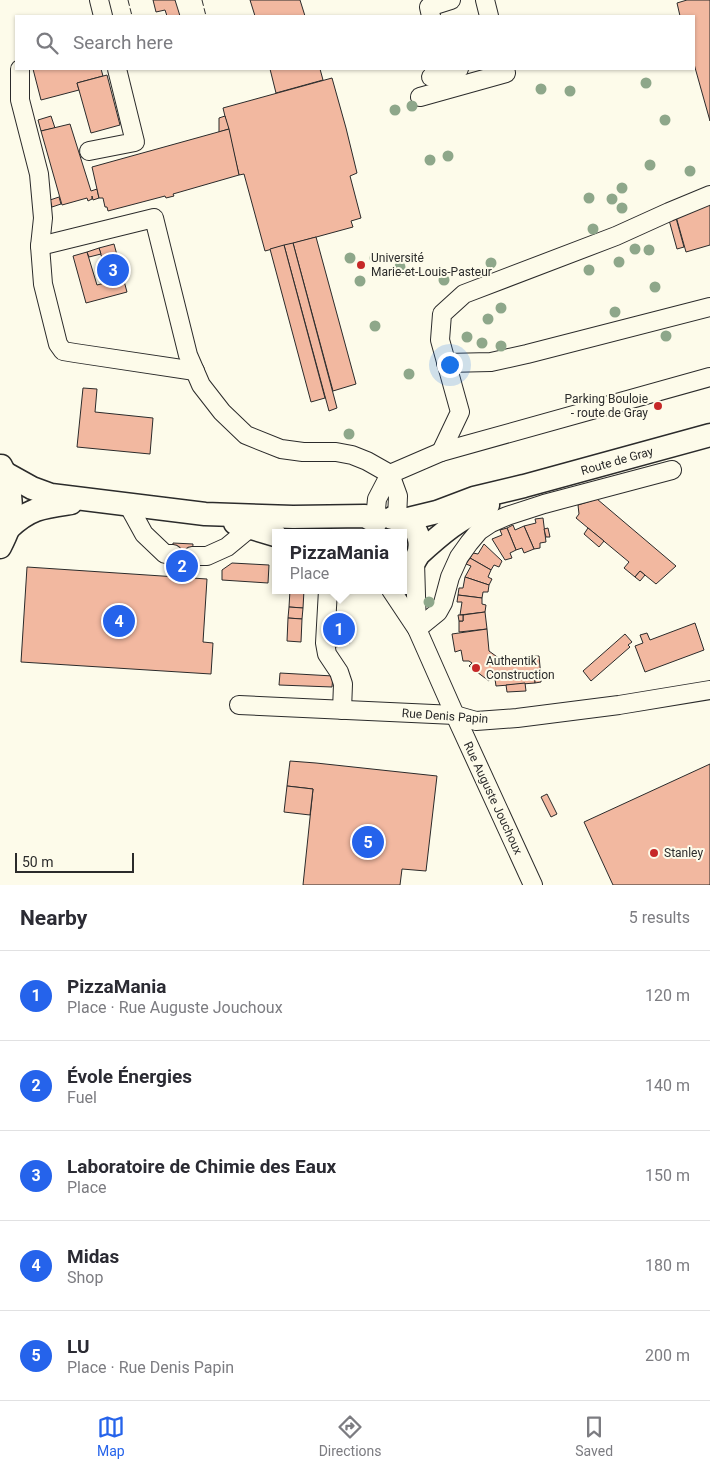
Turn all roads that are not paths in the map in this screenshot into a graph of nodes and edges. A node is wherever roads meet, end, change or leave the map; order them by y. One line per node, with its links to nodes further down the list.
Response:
1 (99, 0): 4 (street)
2 (451, 0): 5 (street)
3 (484, 0): 6 (street)
4 (103, 15)
5 (431, 15)
6 (489, 15)
7 (20, 70): 15 (street)
8 (117, 70): 13 (street)
9 (456, 70): 11 (street)
10 (506, 73): 12 (street)
11 (431, 77)
12 (420, 97)
13 (90, 151)
14 (710, 196): 17 (street)
15 (40, 246): 18 (street); 18 (street)
16 (710, 307): 17 (street)
17 (446, 363): 21 (street)
18 (195, 371): 24 (street)
19 (710, 377): 21 (street)
20 (710, 435): 25 (main road, Route de Gray)
21 (441, 452): 24 (street)
22 (3, 469): 26 (main road); 32 (main road)
23 (672, 470): 38 (street)
24 (390, 474): 29 (street)
25 (524, 486): 29 (main road, Route de Gray); 35 (main road, Route de Gray)
26 (90, 500): 27 (main road); 32 (main road)
27 (127, 503): 28 (main road); 33 (street)
28 (205, 514): 29 (main road); 30 (main road)
29 (385, 523): 35 (main road)
30 (250, 528): 31 (main road); 34 (street)
31 (272, 535)
32 (4, 537)
33 (173, 554)
34 (192, 556)
35 (412, 563): 38 (street, Rue Auguste Jouchoux)
36 (328, 594): 41 (street)
37 (394, 594): 38 (street, Rue Auguste Jouchoux)
38 (417, 629): 42 (street, Rue Auguste Jouchoux)
39 (710, 690): 42 (street, Rue Denis Papin)
40 (239, 705): 41 (street, Rue Denis Papin)
41 (342, 710): 42 (street, Rue Denis Papin)
42 (455, 715): 43 (street, Rue Auguste Jouchoux)
43 (533, 885)

